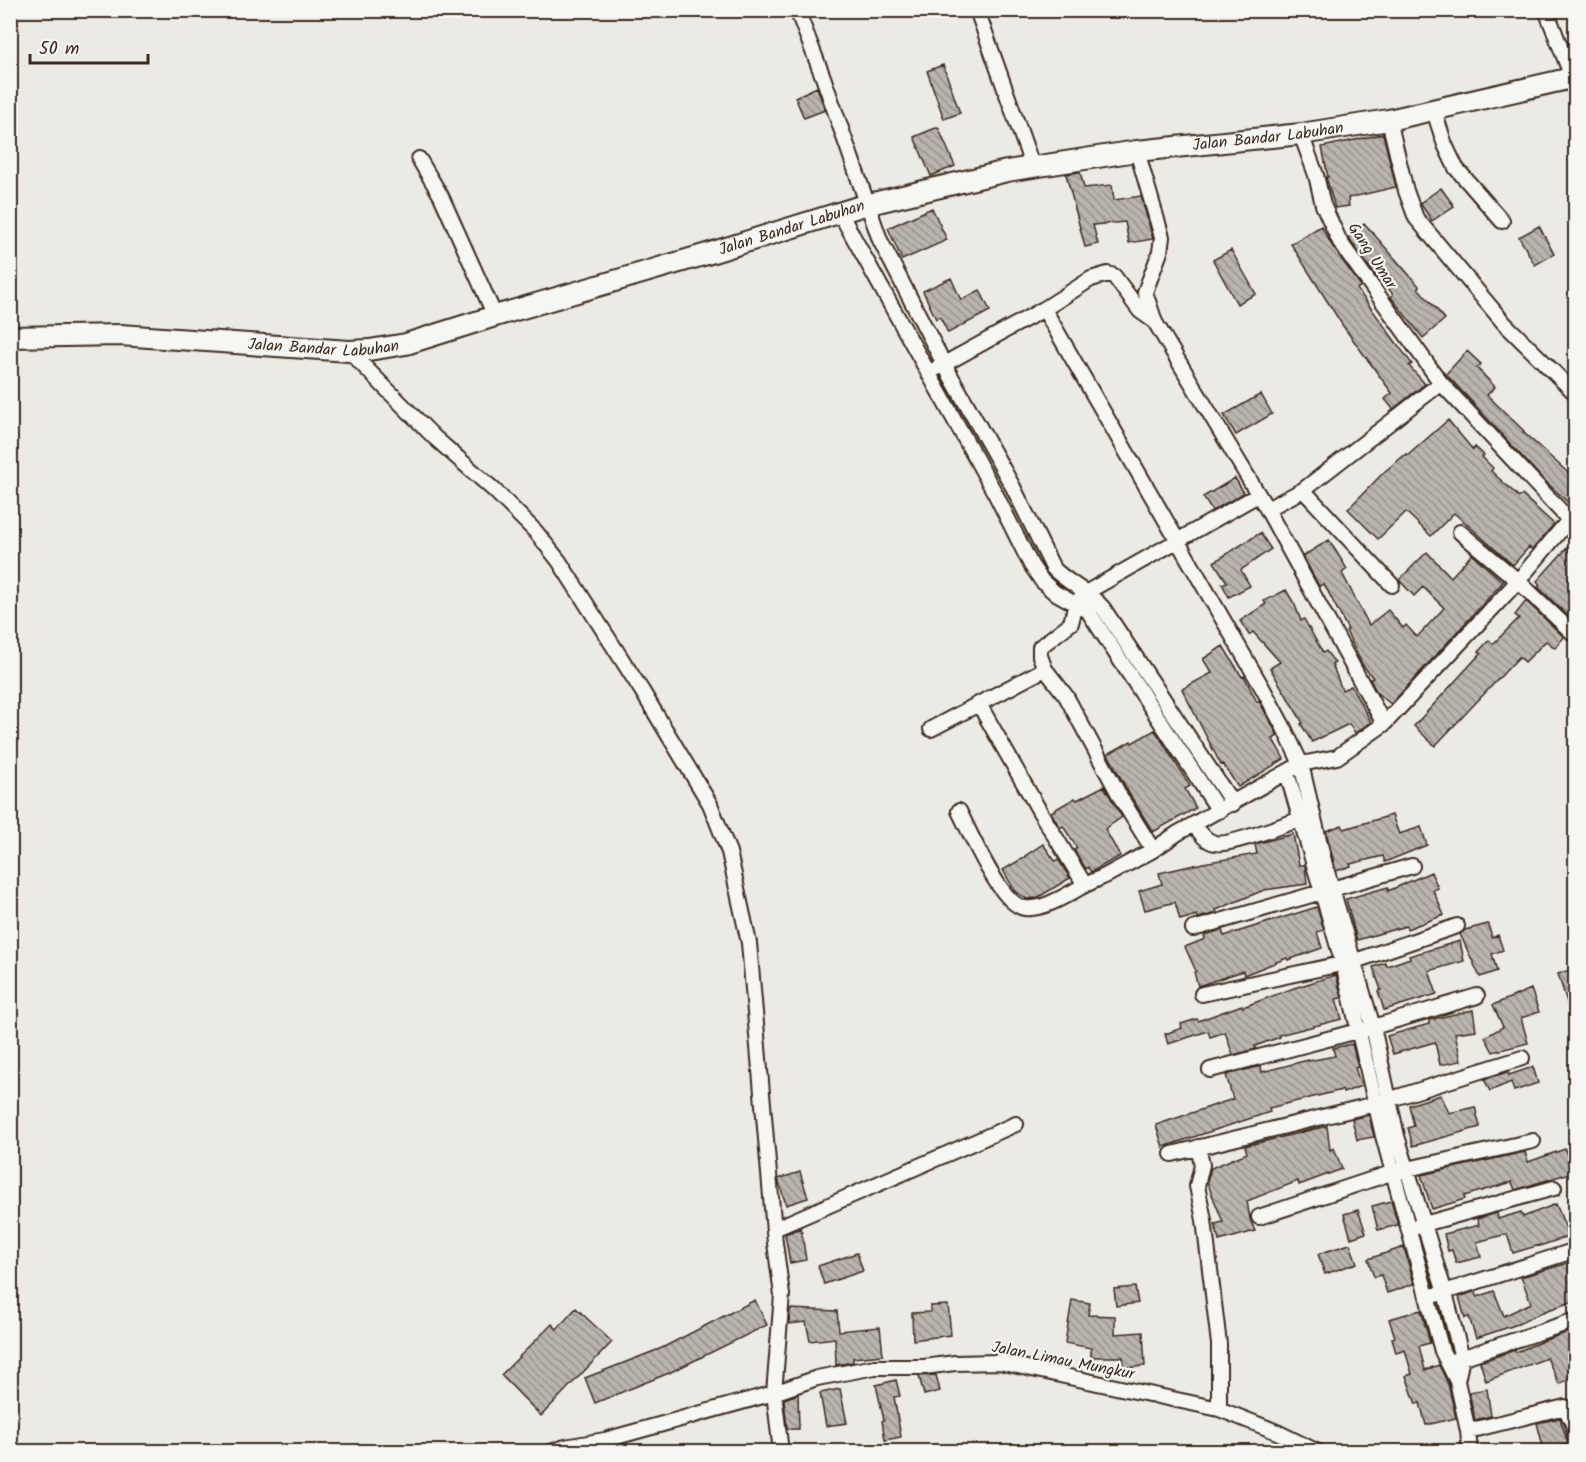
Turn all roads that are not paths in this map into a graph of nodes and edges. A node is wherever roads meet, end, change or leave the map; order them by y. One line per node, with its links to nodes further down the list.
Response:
1 (797, 10): 11 (street)
2 (977, 10): 10 (street)
3 (1546, 10): 4 (street)
4 (1574, 77): 5 (main road, Jalan Bandar Labuhan)
5 (1434, 111): 6 (main road, Jalan Bandar Labuhan); 13 (street)
6 (1389, 120): 7 (main road, Jalan Bandar Labuhan); 24 (street)
7 (1301, 134): 8 (main road, Jalan Bandar Labuhan); 23 (street, Gang Umar)
8 (1137, 151): 10 (main road, Jalan Bandar Labuhan); 18 (street)
9 (419, 159): 17 (street)
10 (1032, 165): 11 (main road, Jalan Bandar Labuhan)
11 (867, 204): 12 (main road, Jalan Bandar Labuhan); 14 (street)
12 (840, 213): 15 (street); 17 (main road, Jalan Bandar Labuhan)
13 (1502, 221)
14 (902, 282): 15 (street); 21 (street)
15 (884, 290): 22 (street)
16 (1044, 309): 18 (street); 21 (street); 30 (street)
17 (495, 316): 20 (main road, Jalan Bandar Labuhan)
18 (1155, 322): 26 (street)
19 (10, 337): 20 (main road, Jalan Bandar Labuhan)
20 (349, 351): 71 (street)
21 (944, 364): 22 (street); 33 (street)
22 (927, 374): 34 (street)
23 (1441, 383): 25 (street); 28 (street, Gang Umar)
24 (1575, 394)
25 (1303, 490): 27 (street); 32 (street)
26 (1258, 495): 27 (street); 30 (street)
27 (1267, 509): 39 (street)
28 (1572, 523): 31 (street)
29 (1460, 532): 31 (street)
30 (1179, 541): 33 (street); 41 (street)
31 (1518, 581): 36 (street); 39 (street)
32 (1392, 585)
33 (1087, 592): 34 (street); 35 (street)
34 (1076, 603): 35 (street); 37 (street)
35 (1098, 612): 43 (street); 45 (street)
36 (1575, 636)
37 (1045, 669): 38 (street); 48 (street)
38 (979, 704): 40 (street); 50 (street)
39 (1384, 723): 41 (street)
40 (931, 729)
41 (1301, 765): 42 (street); 51 (street)
42 (1287, 773): 43 (street); 46 (street)
43 (1233, 804): 45 (street)
44 (959, 811): 50 (street)
45 (1220, 811): 47 (street)
46 (1301, 819): 47 (street); 51 (street)
47 (1195, 824): 48 (street)
48 (1153, 850): 50 (street)
49 (1412, 866): 51 (street)
50 (1085, 885)
51 (1327, 890): 53 (street); 54 (street)
52 (1457, 926): 54 (street)
53 (1193, 929)
54 (1349, 962): 55 (street); 57 (street); 58 (street)
55 (1202, 994)
56 (1478, 996): 57 (street)
57 (1373, 1027): 58 (street); 61 (street)
58 (1358, 1031): 60 (street); 62 (street)
59 (1522, 1058): 61 (street)
60 (1210, 1070)
61 (1388, 1099): 62 (street); 67 (street)
62 (1375, 1104): 65 (street); 67 (street)
63 (1016, 1124): 71 (street)
64 (1533, 1141): 67 (street)
65 (1198, 1147): 66 (street); 81 (street)
66 (1172, 1154)
67 (1400, 1171): 69 (street); 70 (street); 72 (street)
68 (1554, 1188): 70 (street)
69 (1259, 1217)
70 (1424, 1224): 72 (street); 74 (street)
71 (774, 1229): 80 (street)
72 (1409, 1229): 75 (street)
73 (1575, 1250): 74 (street)
74 (1444, 1293): 75 (street); 77 (street)
75 (1428, 1297): 78 (street)
76 (1575, 1320): 77 (street)
77 (1462, 1358): 78 (street); 79 (street)
78 (1448, 1362): 79 (street)
79 (1457, 1381): 82 (street)
80 (774, 1393): 81 (street, Jalan Limau Mungkur); 84 (street, Jalan Limau Mungkur); 85 (street)
81 (1219, 1409): 86 (street, Jalan Limau Mungkur)
82 (1468, 1431): 83 (street); 87 (street)
83 (1575, 1438)
84 (551, 1452)
85 (781, 1452)
86 (1318, 1452)
87 (1470, 1452)

